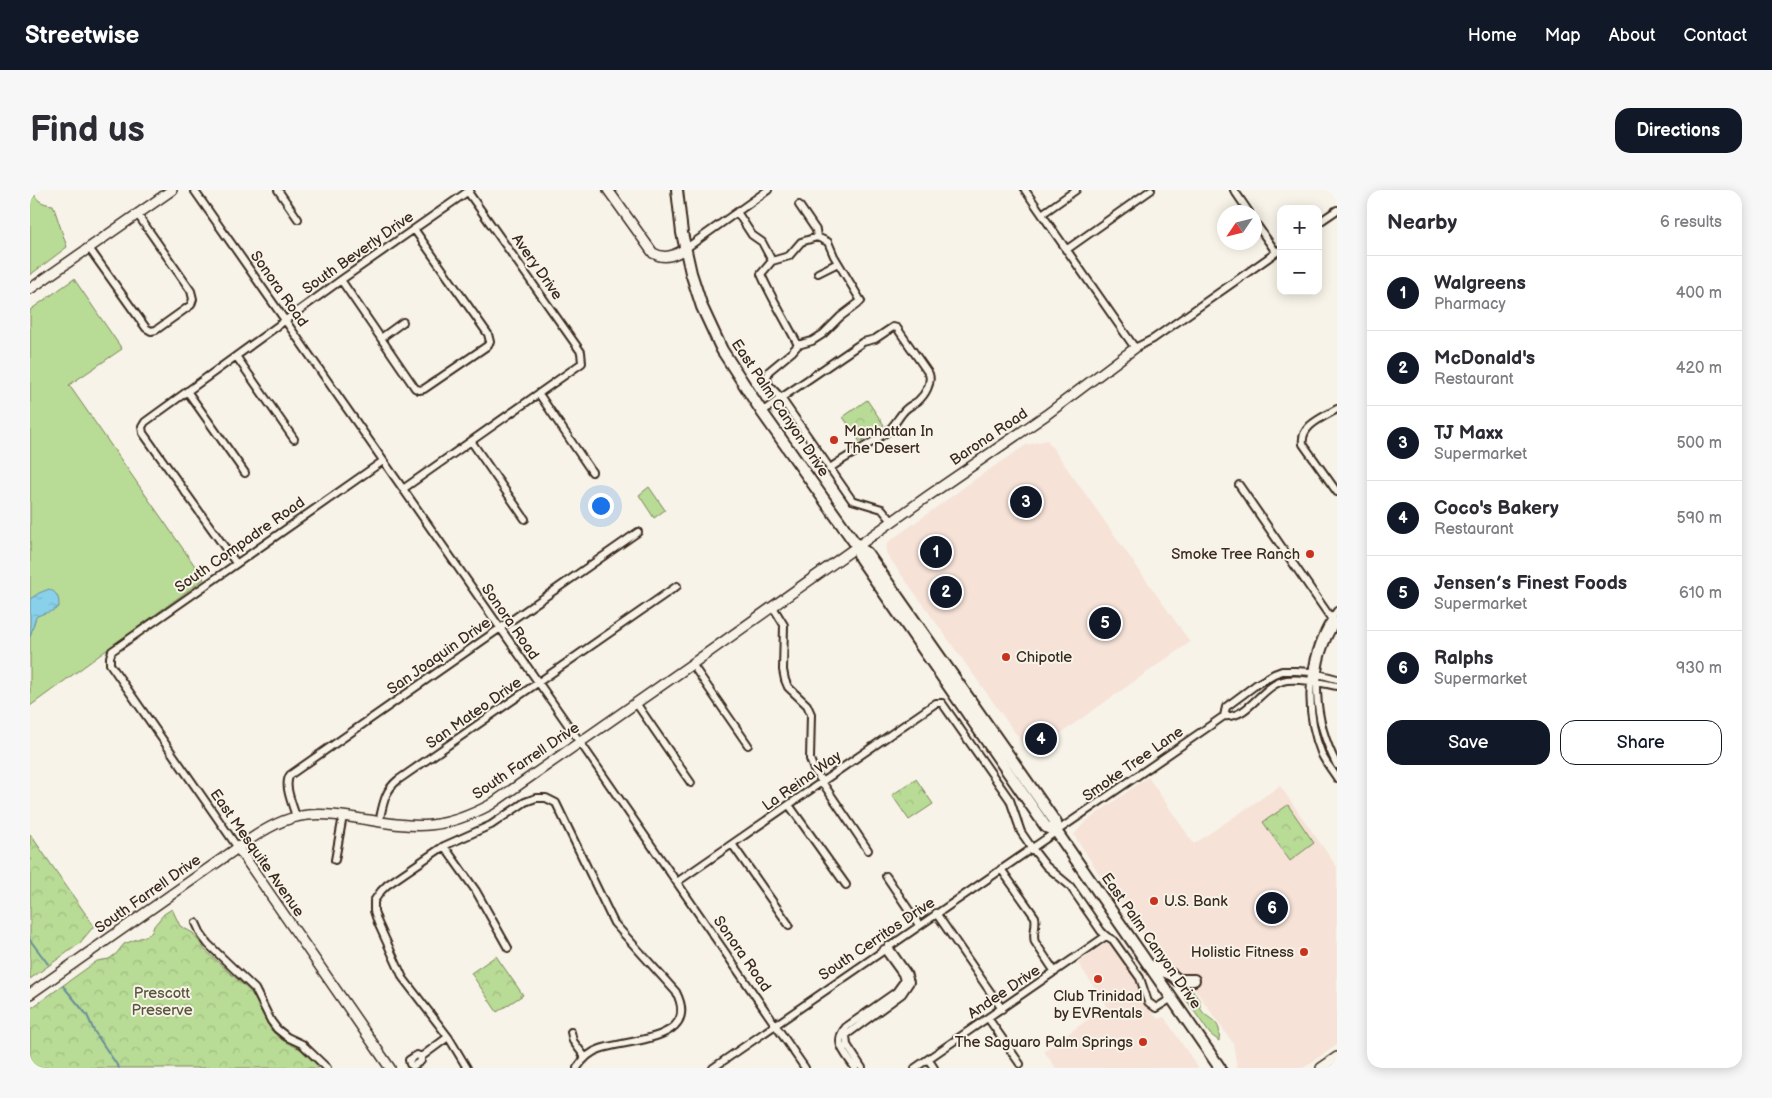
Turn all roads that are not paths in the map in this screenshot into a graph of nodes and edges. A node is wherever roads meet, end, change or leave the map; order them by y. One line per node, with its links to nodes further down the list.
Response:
1 (172, 190): 17 (street)
2 (194, 190): 33 (street, Sonora Road)
3 (278, 190): 18 (street)
4 (608, 190): 24 (street)
5 (677, 190): 24 (main road, East Palm Canyon Drive)
6 (767, 190): 15 (street)
7 (1025, 190): 16 (street)
8 (1076, 190): 16 (street)
9 (1151, 190): 25 (street)
10 (1234, 190): 13 (street)
11 (469, 191): 20 (street, South Beverly Drive); 40 (street, Avery Drive)
12 (799, 205): 22 (street)
13 (1244, 205)
14 (1337, 210): 19 (street)
15 (737, 212): 24 (street); 28 (street)
16 (1042, 214): 25 (street)
17 (138, 215): 23 (street); 23 (street)
18 (298, 219)
19 (1322, 220)
20 (414, 229): 31 (street, South Beverly Drive); 35 (street)
21 (1262, 231): 26 (street)
22 (817, 237): 28 (street); 29 (street)
23 (89, 248): 32 (street)
24 (685, 249): 43 (main road, East Palm Canyon Drive)
25 (1066, 250): 37 (street)
26 (1277, 250)
27 (1277, 252): 37 (street)
28 (772, 261): 36 (street)
29 (838, 263): 30 (street); 36 (street)
30 (818, 273)
31 (341, 280): 33 (street, South Beverly Drive); 35 (street)
32 (30, 289)
33 (285, 320): 38 (street, South Beverly Drive); 46 (street, Sonora Road)
34 (403, 322): 35 (street)
35 (381, 338)
36 (798, 345): 41 (street)
37 (1135, 348): 54 (street, Barona Road)
38 (236, 356): 39 (street, South Beverly Drive); 44 (street)
39 (187, 391): 49 (street); 57 (street, South Beverly Drive)
40 (538, 394): 45 (street); 48 (street)
41 (781, 398): 43 (street); 47 (street); 47 (street)
42 (1337, 409): 52 (street)
43 (762, 412): 56 (main road, East Palm Canyon Drive)
44 (294, 440)
45 (471, 441): 51 (street); 53 (street)
46 (383, 461): 51 (street, Sonora Road); 57 (street, South Compadre Road)
47 (829, 469): 54 (street)
48 (592, 472)
49 (245, 473)
50 (1240, 486): 61 (street)
51 (403, 489): 62 (street, Sonora Road)
52 (1337, 492)
53 (525, 519)
54 (892, 521): 56 (street, Barona Road)
55 (638, 532): 62 (street, San Joaquin Drive)
56 (857, 546): 59 (street, South Farrell Drive); 83 (main road, East Palm Canyon Drive)
57 (236, 564): 63 (street, South Compadre Road)
58 (676, 586): 68 (street, San Mateo Drive)
59 (773, 606): 64 (street, South Farrell Drive); 77 (street)
60 (1337, 611): 61 (street)
61 (1334, 621): 65 (street)
62 (500, 628): 68 (street, Sonora Road); 81 (street, San Joaquin Drive)
63 (112, 651): 86 (street, East Mesquite Avenue)
64 (692, 664): 72 (street, South Farrell Drive); 75 (street)
65 (1315, 673): 66 (street, Smoke Tree Lane); 67 (street); 70 (street, Smoke Tree Lane)
66 (1337, 679)
67 (1314, 682): 69 (street, Smoke Tree Lane); 71 (street, Smoke Tree Lane); 76 (street)
68 (538, 683): 74 (street, Sonora Road); 82 (street, San Mateo Drive)
69 (1337, 686)
70 (1248, 690): 71 (street); 73 (street, Smoke Tree Lane)
71 (1256, 699): 73 (street, Smoke Tree Lane)
72 (636, 703): 74 (street, South Farrell Drive); 78 (street)
73 (1224, 716): 83 (street, Smoke Tree Lane)
74 (580, 742): 82 (street, South Farrell Drive); 92 (street, Sonora Road)
75 (748, 745)
76 (1336, 771)
77 (822, 782): 79 (street, La Reina Way); 87 (street, La Reina Way); 88 (street)
78 (691, 783)
79 (789, 805): 84 (street, La Reina Way); 93 (street)
80 (343, 816): 81 (street, South Farrell Drive); 82 (street, South Farrell Drive); 89 (street)
81 (296, 817): 86 (street, South Farrell Drive)
82 (379, 822)
83 (1056, 831): 87 (street, South Cerritos Drive); 101 (main road, East Palm Canyon Drive)
84 (732, 844): 92 (street, La Reina Way); 96 (street)
85 (444, 846): 100 (street); 110 (street); 111 (street)
86 (238, 848): 104 (street, South Farrell Drive); 117 (street, East Mesquite Avenue)
87 (1032, 848): 90 (street, South Cerritos Drive); 98 (street)
88 (868, 850)
89 (335, 860)
90 (1001, 869): 94 (street, South Cerritos Drive); 102 (street)
91 (886, 876): 97 (street)
92 (677, 882): 108 (street, Sonora Road)
93 (846, 885)
94 (936, 913): 97 (street, South Cerritos Drive); 106 (street)
95 (196, 923): 116 (street)
96 (789, 925)
97 (919, 925): 99 (street, South Cerritos Drive)
98 (1106, 936): 102 (street, Andee Drive); 105 (street)
99 (886, 947): 108 (street, South Cerritos Drive); 122 (street); 123 (street)
100 (508, 948)
101 (1149, 965): 103 (main road); 105 (main road, East Palm Canyon Drive)
102 (1055, 972): 106 (street, Andee Drive)
103 (1194, 980)
104 (30, 994)
105 (1172, 998): 126 (main road, East Palm Canyon Drive)
106 (1002, 1009): 107 (street, Andee Drive)
107 (988, 1018): 113 (street, Andee Drive); 114 (street)
108 (775, 1024): 120 (street, South Cerritos Drive); 121 (street, Sonora Road)
109 (571, 1032): 111 (street)
110 (448, 1037): 115 (street); 118 (street)
111 (585, 1057): 119 (street)
112 (1337, 1057): 127 (street)
113 (928, 1059): 124 (street, Andee Drive); 125 (street)
114 (1020, 1064)
115 (407, 1066)
116 (327, 1068)
117 (390, 1068)
118 (467, 1068)
119 (577, 1068)
120 (712, 1068)
121 (805, 1068)
122 (855, 1068)
123 (862, 1068)
124 (915, 1068)
125 (934, 1068)
126 (1220, 1068)
127 (1321, 1068)

